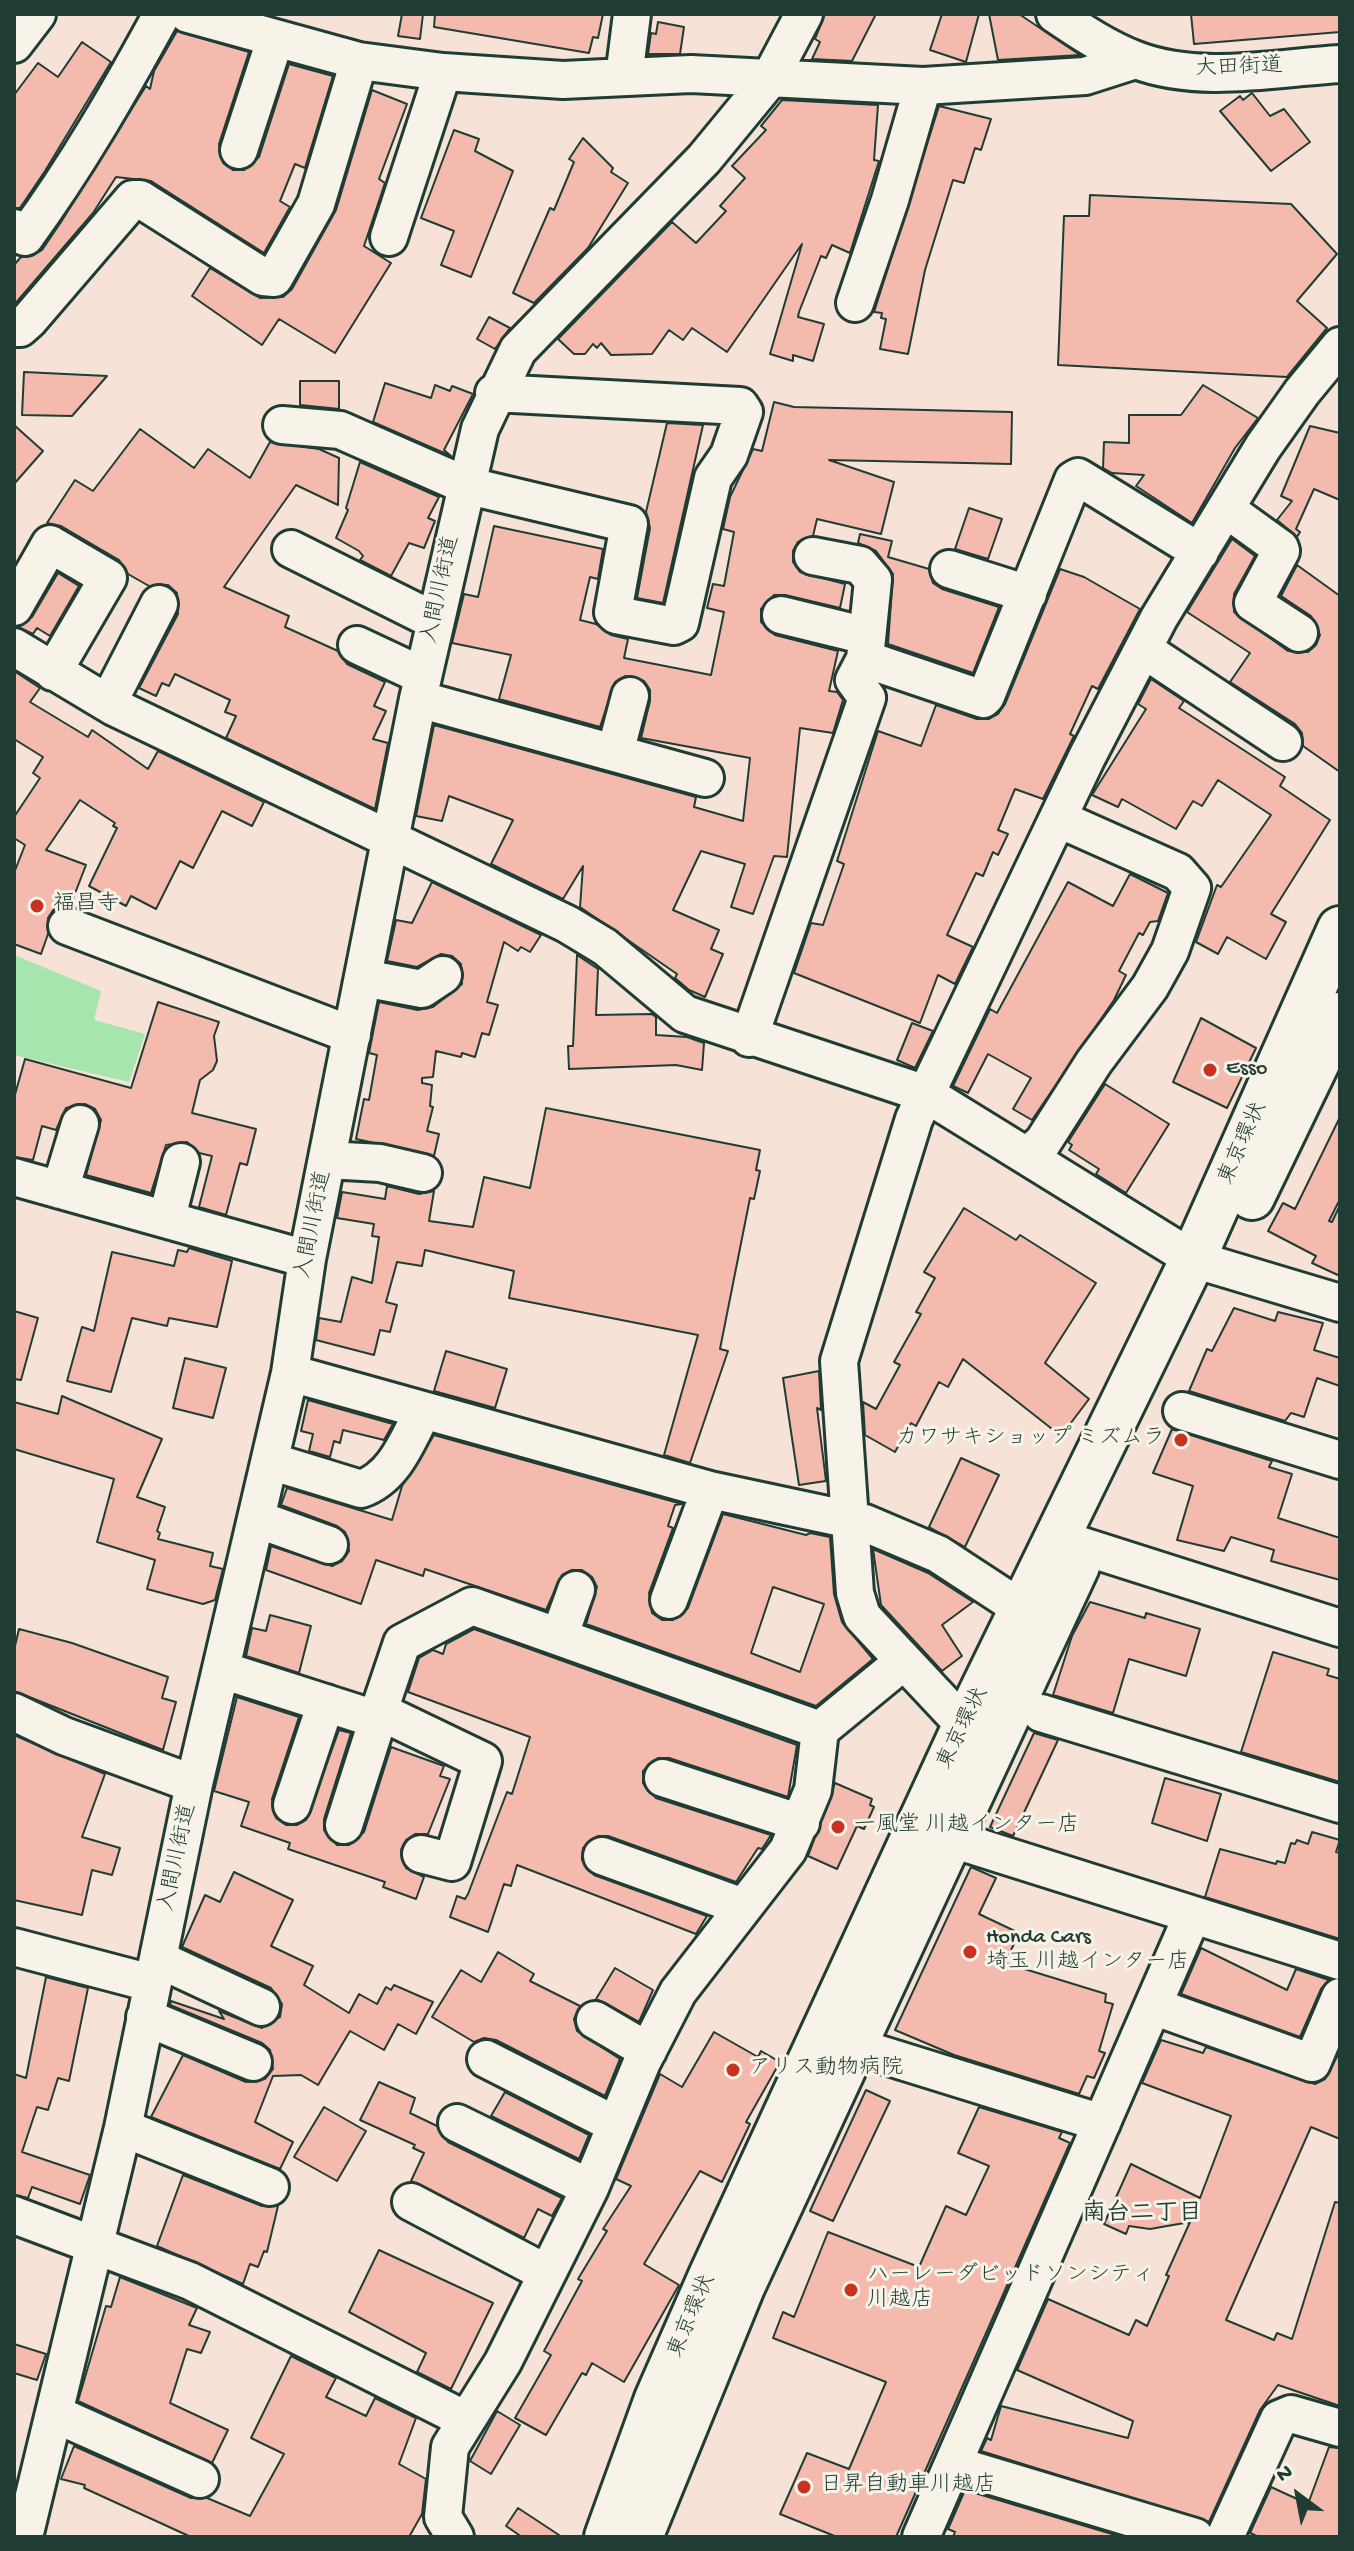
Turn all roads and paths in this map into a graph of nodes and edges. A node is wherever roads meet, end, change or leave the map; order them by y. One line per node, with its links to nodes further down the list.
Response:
1 (37, 14): 8 (street)
2 (162, 14): 18 (street)
3 (188, 14): 7 (street)
4 (632, 14): 13 (street)
5 (804, 14): 14 (street, 入間川街道)
6 (1055, 14): 9 (street, 大田街道)
7 (275, 40): 10 (street); 16 (street)
8 (14, 44)
9 (1135, 60): 11 (street, 大田街道); 15 (street)
10 (359, 61): 12 (street); 20 (street)
11 (1340, 64)
12 (443, 72): 13 (street); 17 (street)
13 (624, 77): 14 (street)
14 (769, 80): 15 (street); 22 (street, 入間川街道)
15 (923, 86): 19 (street)
16 (239, 150)
17 (389, 237)
18 (18, 240)
19 (855, 303)
20 (14, 328)
21 (1340, 346): 25 (street)
22 (494, 393): 24 (street, 入間川街道); 24 (street)
23 (282, 425): 24 (street)
24 (462, 497): 28 (street); 35 (street, 入間川街道)
25 (1226, 509): 27 (street); 36 (street)
26 (291, 549): 35 (street)
27 (1200, 552): 31 (street); 40 (street)
28 (608, 553)
29 (813, 556): 39 (street)
30 (949, 569): 31 (street)
31 (1028, 594): 39 (street)
32 (159, 604): 44 (street)
33 (14, 607): 41 (street)
34 (781, 615): 39 (street)
35 (435, 621): 42 (street, 入間川街道)
36 (1299, 633)
37 (357, 645): 42 (street)
38 (14, 647): 41 (street)
39 (866, 647): 56 (street)
40 (1143, 649): 45 (street); 48 (street)
41 (53, 672): 44 (street)
42 (420, 687): 46 (street); 49 (street, 入間川街道)
43 (630, 696): 46 (street)
44 (108, 703): 49 (street)
45 (1283, 742)
46 (615, 753): 47 (street)
47 (705, 778)
48 (1059, 819): 57 (street); 59 (street)
49 (390, 839): 53 (street, 入間川街道); 56 (street)
50 (67, 926): 55 (street)
51 (1340, 929): 67 (highway, 東京環状)
52 (443, 975): 53 (street)
53 (363, 978): 55 (street, 入間川街道)
54 (1340, 1015): 67 (highway, 東京環状)
55 (352, 1035): 60 (street, 入間川街道)
56 (749, 1038): 57 (street)
57 (926, 1094): 59 (street); 76 (street)
58 (80, 1124): 64 (street)
59 (1027, 1156): 67 (street)
60 (327, 1160): 62 (street); 66 (street, 入間川街道)
61 (181, 1162): 65 (street)
62 (423, 1173)
63 (14, 1177): 64 (street)
64 (60, 1190): 65 (street)
65 (167, 1218): 66 (street)
66 (307, 1259): 69 (street, 入間川街道)
67 (1206, 1262): 68 (street); 77 (highway, 東京環状)
68 (1340, 1303)
69 (290, 1373): 70 (street); 73 (street, 入間川街道)
70 (423, 1411): 73 (street); 74 (street)
71 (1182, 1411): 72 (street)
72 (1340, 1460)
73 (270, 1461): 75 (street, 入間川街道)
74 (710, 1490): 76 (street); 80 (street)
75 (257, 1519): 78 (street); 85 (street, 入間川街道)
76 (850, 1520): 81 (street); 84 (street)
77 (1071, 1544): 81 (highway, 東京環状); 82 (street); 98 (highway, 東京環状)
78 (329, 1545)
79 (576, 1590): 83 (street)
80 (669, 1600)
81 (1022, 1609): 90 (highway, 東京環状)
82 (1340, 1628)
83 (559, 1637): 89 (street); 91 (street)
84 (904, 1661): 90 (street); 91 (street)
85 (222, 1670): 86 (street); 93 (street, 入間川街道)
86 (326, 1703): 89 (street); 95 (street)
87 (14, 1712): 93 (street)
88 (1041, 1713): 94 (street)
89 (374, 1714): 97 (street); 99 (street)
90 (965, 1726): 132 (highway, 東京環状)
91 (820, 1730): 96 (street)
92 (663, 1778): 96 (street)
93 (194, 1784): 105 (street, 入間川街道)
94 (1340, 1804)
95 (292, 1805)
96 (801, 1823): 101 (street)
97 (344, 1825)
98 (949, 1838): 102 (street); 133 (highway, 東京環状)
99 (421, 1854)
100 (602, 1856): 101 (street)
101 (743, 1907): 110 (street)
102 (1192, 1916): 104 (street); 107 (street)
103 (14, 1947): 105 (street)
104 (1340, 1961)
105 (151, 1986): 108 (street); 113 (street); 117 (street, 入間川街道)
106 (1340, 1997): 107 (street)
107 (1153, 2006): 115 (street)
108 (261, 2007)
109 (595, 2020): 110 (street)
110 (648, 2051): 116 (street)
111 (876, 2053): 115 (street)
112 (486, 2059): 116 (street)
113 (253, 2062)
114 (457, 2123): 119 (street)
115 (1102, 2123): 127 (street)
116 (616, 2125): 119 (street)
117 (123, 2128): 118 (street); 122 (street, 入間川街道)
118 (270, 2187)
119 (590, 2188): 123 (street)
120 (411, 2202): 123 (street)
121 (14, 2215): 122 (street)
122 (96, 2243): 124 (street, 入間川街道); 125 (street)
123 (546, 2273): 125 (street)
124 (55, 2414): 128 (street, 入間川街道); 129 (street)
125 (464, 2419): 130 (street)
126 (1340, 2428): 136 (street)
127 (955, 2465): 134 (street); 135 (street)
128 (26, 2479): 131 (street, 入間川街道)
129 (200, 2479)
130 (443, 2530)
131 (24, 2537)
132 (607, 2537)
133 (640, 2537)
134 (921, 2537)
135 (1195, 2537)
136 (1225, 2537)

